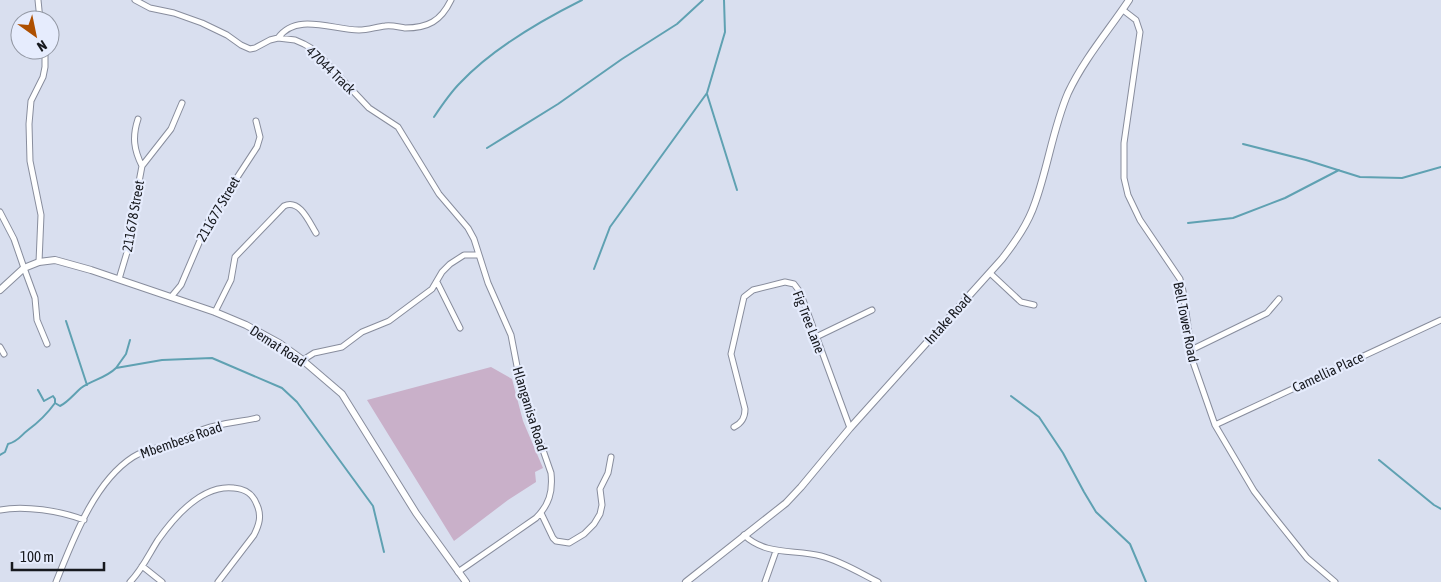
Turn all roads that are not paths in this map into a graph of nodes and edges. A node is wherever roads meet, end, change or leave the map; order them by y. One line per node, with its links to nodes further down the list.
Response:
1 (135, 0): 5 (street)
2 (451, 0): 5 (street)
3 (1129, 0): 4 (street, Intake Road)
4 (1123, 10): 17 (street, Intake Road); 31 (street, Bell Tower Road)
5 (278, 38): 12 (street, 47044 Track)
6 (45, 60): 15 (street)
7 (182, 103): 10 (street, 211678 Street)
8 (138, 119): 10 (street)
9 (256, 121): 21 (street, 211677 Street)
10 (142, 166): 18 (street, 211678 Street)
11 (0, 212): 16 (street)
12 (455, 212): 14 (street, Hlanganisa Road)
13 (316, 233): 25 (street)
14 (479, 255): 19 (street); 40 (street, Hlanganisa Road)
15 (39, 262): 16 (street, Demat Road); 18 (street, Demat Road)
16 (24, 268): 20 (street, Demat Road); 29 (street)
17 (990, 273): 23 (street); 37 (street, Intake Road)
18 (119, 280): 21 (street, Demat Road)
19 (437, 282): 27 (street); 33 (street)
20 (1, 288)
21 (171, 297): 25 (street, Demat Road)
22 (1279, 299): 31 (street)
23 (1034, 305)
24 (872, 310): 28 (street)
25 (215, 312): 33 (street, Demat Road)
26 (1441, 320): 35 (street, Camellia Place)
27 (460, 328)
28 (816, 337): 36 (street, Fig Tree Lane); 37 (street, Fig Tree Lane)
29 (47, 344)
30 (0, 347): 32 (street)
31 (1191, 350): 35 (street, Bell Tower Road)
32 (4, 354)
33 (303, 360): 45 (street, Demat Road)
34 (257, 418): 41 (street, Mbembese Road)
35 (1215, 425): 54 (street, Bell Tower Road)
36 (734, 428)
37 (850, 428): 42 (street, Intake Road)
38 (611, 457): 40 (street)
39 (0, 510): 41 (street)
40 (541, 513): 45 (street, Hlanganisa Road)
41 (84, 520): 46 (street, Mbembese Road)
42 (744, 535): 43 (street); 51 (street, Intake Road)
43 (776, 551): 52 (street); 53 (street)
44 (142, 566): 47 (street); 48 (street); 49 (street)
45 (458, 572): 50 (street, Demat Road)
46 (56, 582)
47 (130, 582)
48 (162, 582)
49 (218, 582)
50 (466, 582)
51 (686, 582)
52 (764, 582)
53 (878, 582)
54 (1335, 582)

